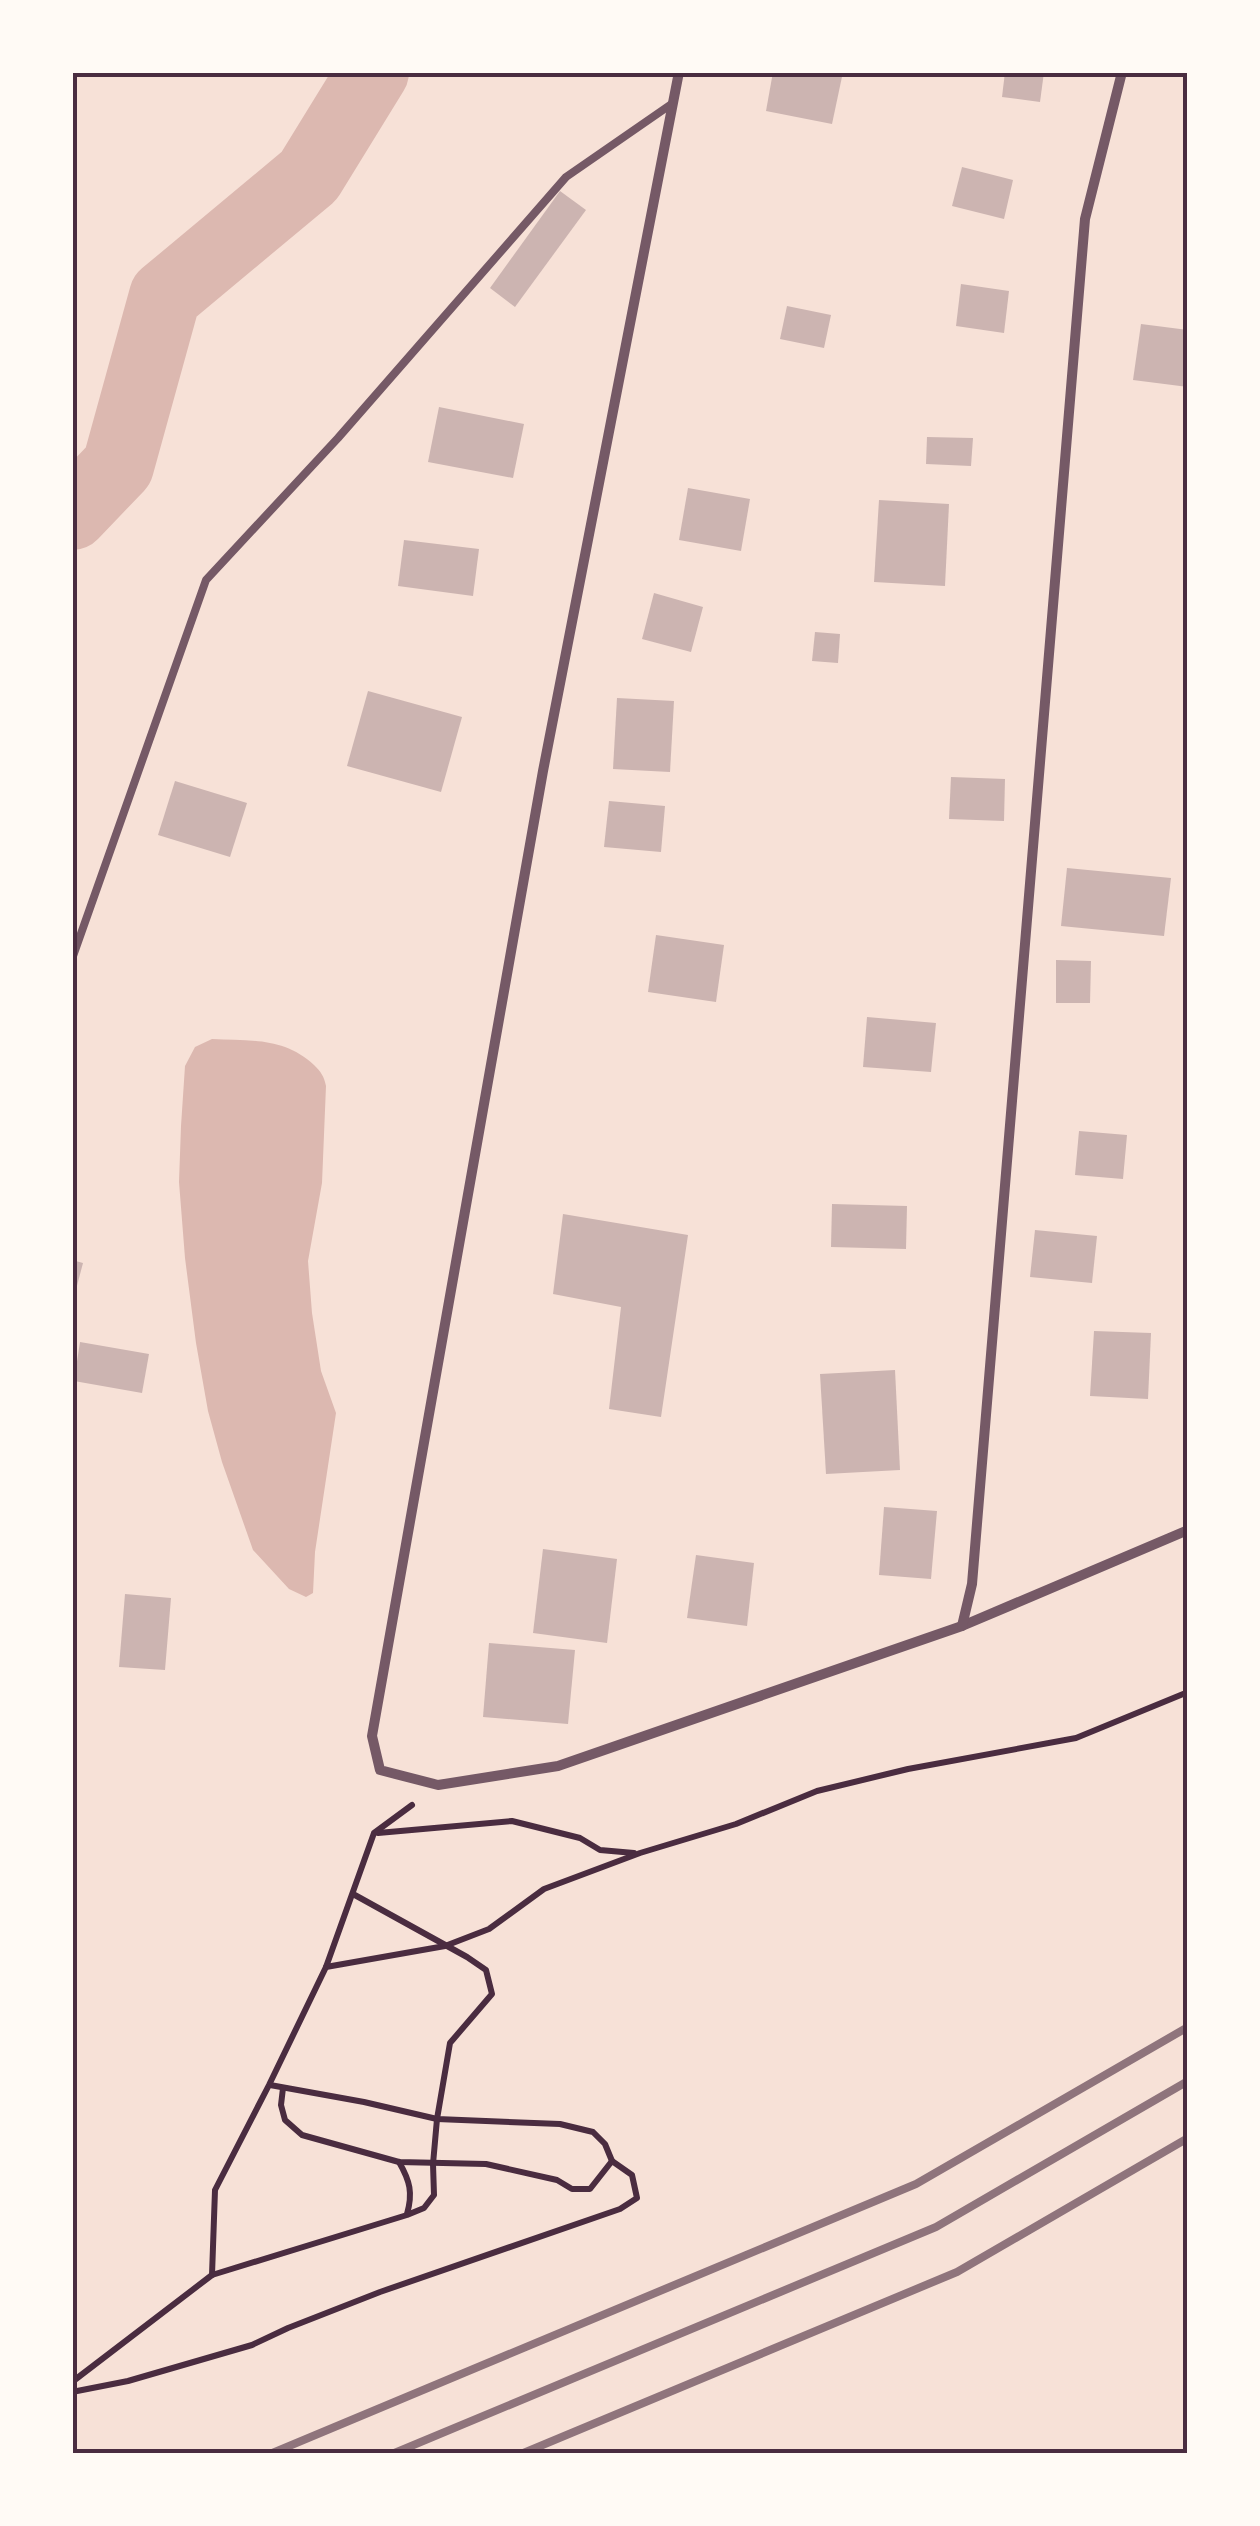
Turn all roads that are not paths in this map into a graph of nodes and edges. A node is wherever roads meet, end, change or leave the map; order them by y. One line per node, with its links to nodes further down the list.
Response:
1 (680, 72): 3 (street)
2 (1122, 72): 6 (street)
3 (674, 102): 4 (lane); 6 (street)
4 (72, 959)
5 (1188, 1530): 6 (street)
6 (962, 1626)

